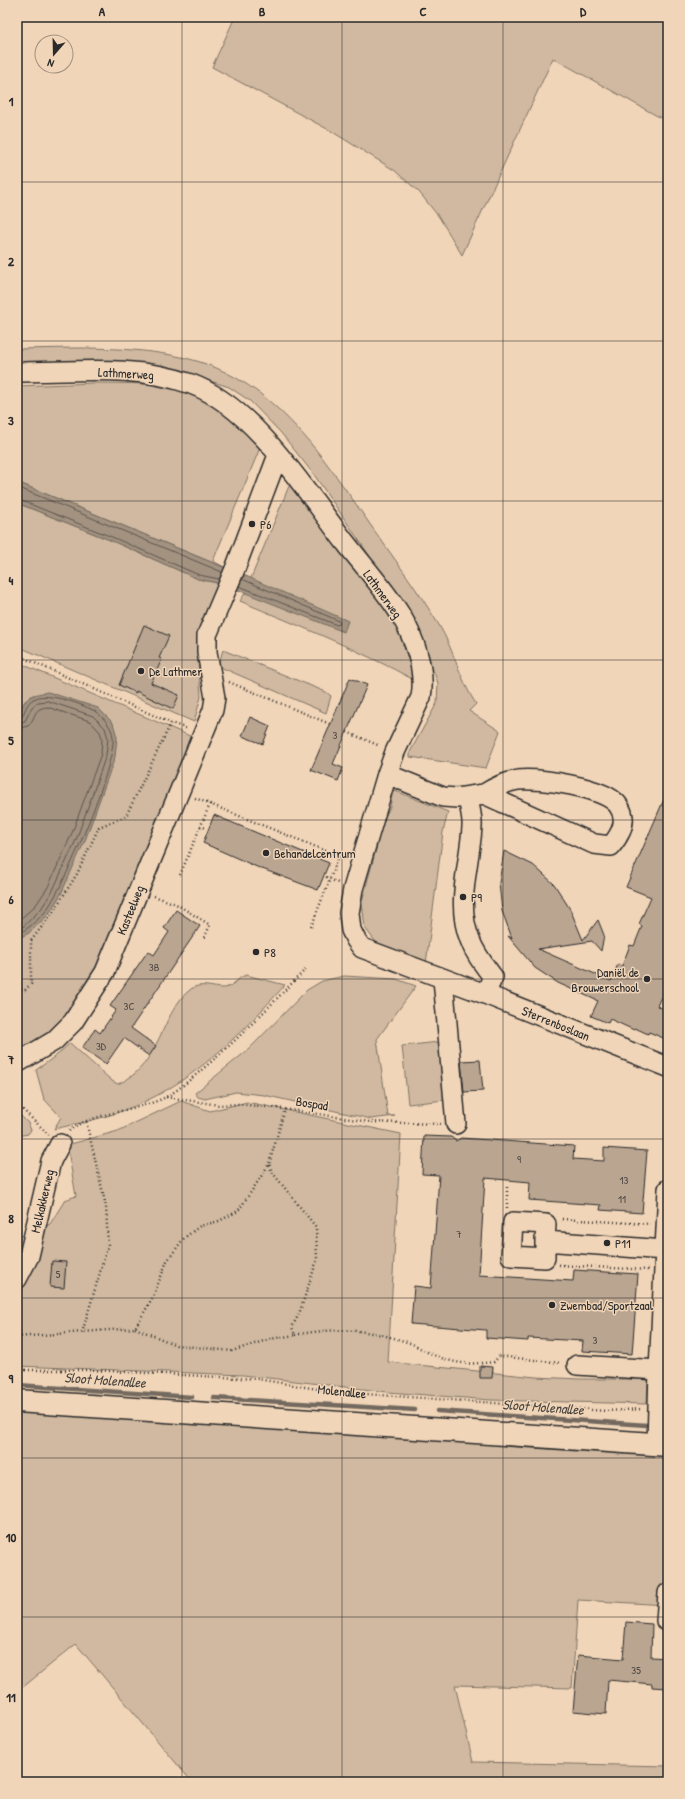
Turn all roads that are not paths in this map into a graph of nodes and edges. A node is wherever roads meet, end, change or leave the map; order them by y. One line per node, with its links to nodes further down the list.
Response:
1 (17, 372): 2 (street, Lathmerweg)
2 (278, 456): 3 (street, Lathmerweg); 8 (street, Kasteelweg)
3 (387, 774): 4 (street); 5 (street, Lathmerweg)
4 (476, 795): 4 (street); 7 (street)
5 (362, 948): 6 (street, Sterrenboslaan)
6 (443, 979): 7 (street, Sterrenboslaan); 10 (street)
7 (485, 994): 9 (street, Sterrenboslaan)
8 (17, 1064)
9 (668, 1067)
10 (456, 1124)
11 (60, 1144): 15 (street, Melkakkerweg)
12 (668, 1189): 14 (street)
13 (546, 1241): 14 (street)
14 (665, 1250): 16 (street)
15 (17, 1279)
16 (666, 1293): 17 (street)
17 (665, 1333): 19 (street)
18 (577, 1365): 19 (street)
19 (659, 1370): 21 (street)
20 (17, 1402): 21 (main road)
21 (663, 1445)
22 (668, 1593): 23 (street)
23 (666, 1621)

